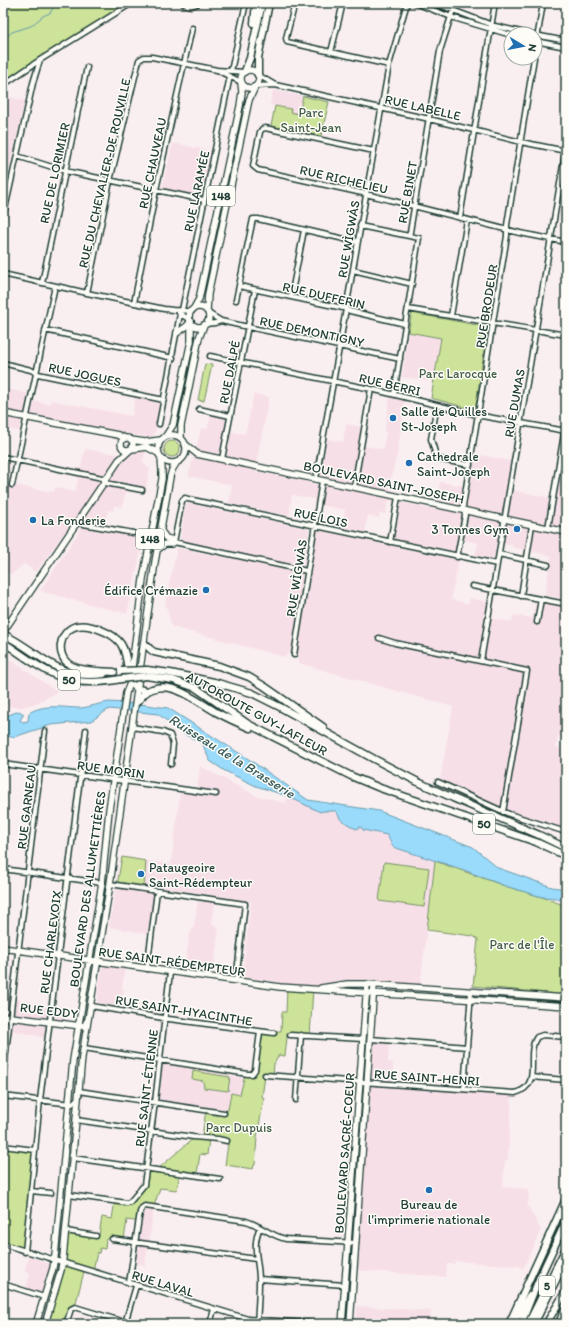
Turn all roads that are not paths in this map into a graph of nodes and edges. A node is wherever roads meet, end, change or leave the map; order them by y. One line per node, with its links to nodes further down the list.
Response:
1 (132, 3): 31 (street)
2 (184, 3): 3 (highway)
3 (197, 3)
4 (246, 3): 37 (street)
5 (256, 3): 29 (highway)
6 (262, 3): 29 (highway)
7 (269, 3): 24 (highway)
8 (274, 3): 24 (highway)
9 (295, 3): 30 (street)
10 (343, 3): 30 (street)
11 (407, 3): 33 (street, RUE WÌGWÀS)
12 (415, 3): 17 (street)
13 (434, 3): 16 (street)
14 (495, 3): 18 (street)
15 (543, 3): 19 (street)
16 (453, 10): 17 (street, RUE BINET); 18 (street)
17 (450, 17): 22 (street); 46 (street, RUE BINET)
18 (491, 24): 20 (street); 22 (street)
19 (538, 26)
20 (503, 27)
21 (192, 28): 32 (street, RUE CHAUVEAU)
22 (491, 30): 23 (street); 47 (street)
23 (503, 33)
24 (263, 34): 39 (highway)
25 (543, 37): 26 (street)
26 (566, 41)
27 (543, 42): 28 (street)
28 (566, 47)
29 (252, 49): 38 (highway)
30 (331, 52): 33 (street)
31 (40, 60): 42 (street); 51 (street)
32 (184, 63): 36 (street); 53 (street, RUE DU CHEVALIER-DE ROUVILLE); 54 (street, RUE CHAUVEAU)
33 (389, 65): 45 (street, RUE WÌGWÀS)
34 (533, 66): 48 (street, RUE BRODEUR)
35 (87, 67): 52 (street, RUE DE LORIMIER)
36 (217, 70): 37 (street); 40 (street)
37 (231, 71): 38 (street)
38 (244, 71): 39 (main road); 41 (main road)
39 (258, 75): 43 (street, RUE LABELLE); 44 (main road)
40 (230, 76): 41 (street); 56 (street, RUE LARAMÉE)
41 (241, 82): 44 (main road); 80 (main road, 148)
42 (3, 85)
43 (275, 85): 44 (street, RUE LABELLE); 45 (street, RUE LABELLE)
44 (255, 86): 83 (main road, 148)
45 (382, 108): 46 (street, RUE LABELLE); 50 (street, RUE WÌGWÀS)
46 (429, 119): 47 (street, RUE LABELLE); 57 (street, RUE BINET)
47 (475, 130): 48 (street, RUE LABELLE); 59 (street)
48 (521, 142): 49 (street, RUE LABELLE); 63 (street, RUE BRODEUR)
49 (566, 150): 65 (street, RUE DUMAS)
50 (374, 151): 55 (street, RUE WÌGWÀS); 55 (street, RUE RICHELIEU)
51 (17, 156): 52 (street); 58 (street)
52 (65, 171): 53 (street); 70 (street, RUE DE LORIMIER)
53 (110, 181): 54 (street); 75 (street, RUE DU CHEVALIER-DE ROUVILLE)
54 (156, 190): 56 (street); 78 (street, RUE CHAUVEAU)
55 (366, 194): 57 (street, RUE RICHELIEU); 61 (street, RUE WÌGWÀS)
56 (204, 200): 82 (street, RUE LARAMÉE)
57 (414, 206): 59 (street, RUE RICHELIEU); 64 (street, RUE BINET)
58 (3, 218)
59 (460, 218): 60 (street, RUE RICHELIEU)
60 (467, 220): 63 (street, RUE RICHELIEU); 84 (street)
61 (360, 226): 64 (street); 66 (street, RUE WÌGWÀS)
62 (304, 230): 66 (street); 73 (street); 76 (street)
63 (507, 230): 65 (street, RUE RICHELIEU); 87 (street, RUE BRODEUR)
64 (409, 236): 71 (street, RUE BINET)
65 (551, 239): 67 (street, RUE RICHELIEU); 92 (street, RUE DUMAS)
66 (357, 242): 68 (street, RUE WÌGWÀS)
67 (566, 242)
68 (352, 270): 71 (street); 81 (street, RUE WÌGWÀS)
69 (3, 274): 70 (street)
70 (42, 283): 72 (street)
71 (412, 284): 79 (street, RUE BINET)
72 (55, 286): 75 (street); 91 (street)
73 (239, 286): 74 (street, RUE DUFFERIN); 77 (street)
74 (255, 290): 76 (street, RUE DUFFERIN); 90 (street, RUE DALPÉ)
75 (87, 293): 78 (street)
76 (291, 297): 81 (street, RUE DUFFERIN)
77 (236, 300)
78 (134, 303): 82 (street)
79 (408, 309): 84 (street); 88 (street, RUE BINET)
80 (193, 310): 82 (street); 83 (main road); 85 (main road)
81 (347, 310): 88 (street, RUE DUFFERIN); 95 (street, RUE WÌGWÀS)
82 (181, 312): 85 (street); 93 (street, RUE LARAMÉE)
83 (208, 312): 86 (street, RUE DEMONTIGNY); 89 (main road)
84 (451, 316): 87 (street)
85 (191, 321): 89 (main road); 93 (main road); 119 (main road)
86 (221, 321): 89 (street, RUE DEMONTIGNY); 90 (street, RUE DEMONTIGNY)
87 (493, 323): 92 (street); 109 (street, RUE BRODEUR)
88 (405, 324): 98 (street, RUE BINET)
89 (204, 325): 118 (main road)
90 (248, 328): 95 (street, RUE DEMONTIGNY); 100 (street, RUE DALPÉ)
91 (45, 330): 97 (street); 101 (street)
92 (536, 330): 94 (street); 113 (street, RUE DUMAS)
93 (177, 333): 97 (street, RUE LARAMÉE)
94 (566, 335)
95 (340, 346): 98 (street, RUE DEMONTIGNY); 102 (street, RUE WÌGWÀS)
96 (210, 356): 100 (street, RUE BERRI)
97 (173, 358): 105 (street, RUE LARAMÉE)
98 (400, 360): 104 (street, RUE BINET)
99 (3, 363): 101 (street, RUE JOGUES)
100 (241, 363): 102 (street, RUE BERRI); 110 (street, RUE DALPÉ)
101 (36, 373): 105 (street, RUE JOGUES); 111 (street)
102 (334, 382): 103 (street, RUE BERRI); 133 (street, RUE WÌGWÀS)
103 (371, 389): 104 (street, RUE BERRI); 136 (street)
104 (394, 394): 106 (street, RUE BERRI)
105 (164, 400): 114 (street, RUE LARAMÉE)
106 (437, 405): 109 (street, RUE BERRI); 132 (street)
107 (199, 409): 110 (street)
108 (3, 412): 111 (main road)
109 (478, 415): 113 (street, RUE BERRI); 132 (street, RUE BRODEUR)
110 (230, 416): 128 (street, RUE DALPÉ)
111 (26, 417): 116 (main road); 129 (street)
112 (566, 422): 115 (street)
113 (520, 423): 115 (street, RUE BERRI); 140 (street, RUE DUMAS)
114 (159, 424)
115 (565, 431): 144 (street)
116 (111, 434): 117 (main road); 122 (main road)
117 (125, 438): 120 (main road); 122 (main road)
118 (182, 438): 119 (main road); 121 (main road)
119 (163, 439): 120 (main road); 125 (main road)
120 (131, 440): 123 (main road)
121 (185, 444): 124 (main road, BOULEVARD SAINT-JOSEPH); 127 (main road)
122 (121, 446): 123 (main road); 130 (main road)
123 (131, 449): 125 (main road); 130 (main road)
124 (197, 454): 127 (main road, BOULEVARD SAINT-JOSEPH); 128 (main road, BOULEVARD SAINT-JOSEPH)
125 (160, 455): 131 (main road); 173 (main road, BOULEVARD DES ALLUMETTIÈRES / 148)
126 (3, 457): 129 (street)
127 (183, 458): 131 (main road)
128 (222, 459): 133 (main road, BOULEVARD SAINT-JOSEPH)
129 (17, 460): 134 (street); 135 (street)
130 (119, 460): 134 (main road)
131 (177, 462): 145 (main road, BOULEVARD DES ALLUMETTIÈRES / 148)
132 (470, 465): 139 (street, RUE BRODEUR)
133 (319, 480): 136 (main road, BOULEVARD SAINT-JOSEPH); 143 (street, RUE WÌGWÀS)
134 (106, 481): 137 (street); 141 (main road)
135 (12, 485)
136 (354, 487): 138 (main road, BOULEVARD SAINT-JOSEPH)
137 (142, 490)
138 (398, 497): 139 (main road, BOULEVARD SAINT-JOSEPH); 149 (street)
139 (464, 511): 140 (main road, BOULEVARD SAINT-JOSEPH); 152 (street, RUE BRODEUR)
140 (504, 519): 142 (main road, BOULEVARD SAINT-JOSEPH); 151 (street, RUE DUMAS)
141 (78, 522): 147 (street); 163 (main road)
142 (532, 525): 144 (main road, BOULEVARD SAINT-JOSEPH); 153 (street)
143 (314, 526): 148 (street, RUE LOIS); 149 (street, RUE LOIS); 156 (street, RUE WÌGWÀS)
144 (548, 528): 146 (main road, BOULEVARD SAINT-JOSEPH)
145 (160, 530): 148 (main road); 150 (main road, BOULEVARD DES ALLUMETTIÈRES / 148)
146 (566, 532)
147 (133, 533)
148 (174, 542): 150 (main road); 156 (street)
149 (390, 542): 152 (street, RUE LOIS)
150 (157, 550): 166 (main road, BOULEVARD DES ALLUMETTIÈRES / 148)
151 (499, 554): 153 (street); 154 (street, RUE DUMAS)
152 (457, 556): 154 (street, RUE LOIS)
153 (527, 560): 155 (street); 159 (street)
154 (497, 564): 158 (street, RUE DUMAS)
155 (548, 565)
156 (307, 571): 169 (street, RUE WÌGWÀS)
157 (472, 586): 158 (street)
158 (493, 590): 159 (street); 170 (street, RUE DUMAS)
159 (520, 596): 160 (street)
160 (541, 599): 161 (street); 162 (street)
161 (566, 604)
162 (537, 622)
163 (3, 633): 171 (highway, AUTOROUTE GUY-LAFLEUR / 50)
164 (379, 638): 170 (street)
165 (3, 642): 168 (highway, AUTOROUTE GUY-LAFLEUR / 50)
166 (144, 642): 174 (main road, BOULEVARD DES ALLUMETTIÈRES); 181 (highway)
167 (3, 649): 168 (highway)
168 (13, 649): 172 (highway, AUTOROUTE GUY-LAFLEUR / 50, bridge)
169 (294, 655)
170 (481, 661): 190 (street)
171 (114, 672): 172 (highway, AUTOROUTE GUY-LAFLEUR / 50, bridge); 173 (highway)
172 (147, 673): 180 (highway, AUTOROUTE GUY-LAFLEUR / 50); 181 (highway, AUTOROUTE GUY-LAFLEUR / 50)
173 (130, 683): 174 (highway); 186 (main road, BOULEVARD DES ALLUMETTIÈRES)
174 (138, 689): 175 (highway); 176 (main road, BOULEVARD DES ALLUMETTIÈRES)
175 (147, 691): 176 (highway); 180 (highway)
176 (137, 701): 177 (main road, BOULEVARD DES ALLUMETTIÈRES)
177 (132, 727): 183 (street); 187 (main road, BOULEVARD DES ALLUMETTIÈRES)
178 (86, 730): 185 (street, RUE CHARLEVOIX)
179 (45, 731): 184 (street, RUE GARNEAU)
180 (281, 741): 193 (highway, AUTOROUTE GUY-LAFLEUR / 50)
181 (354, 748): 192 (highway, AUTOROUTE GUY-LAFLEUR / 50)
182 (3, 764): 184 (street, RUE MORIN)
183 (171, 764)
184 (41, 770): 185 (street, RUE MORIN); 195 (street, RUE GARNEAU)
185 (80, 776): 186 (street, RUE MORIN); 196 (street, RUE CHARLEVOIX)
186 (114, 780): 187 (street, RUE MORIN); 197 (main road, BOULEVARD DES ALLUMETTIÈRES)
187 (124, 782): 189 (street, RUE MORIN); 198 (main road, BOULEVARD DES ALLUMETTIÈRES)
188 (438, 782): 190 (street)
189 (216, 794)
190 (503, 812): 191 (street)
191 (566, 832)
192 (566, 848)
193 (566, 856)
194 (3, 869): 195 (street)
195 (28, 872): 196 (street); 201 (street, RUE GARNEAU)
196 (68, 878): 197 (street); 202 (street, RUE CHARLEVOIX)
197 (102, 882): 203 (main road, BOULEVARD DES ALLUMETTIÈRES)
198 (110, 884): 199 (street); 204 (main road, BOULEVARD DES ALLUMETTIÈRES)
199 (157, 891): 205 (street); 207 (street)
200 (3, 948): 201 (main road, RUE SAINT-RÉDEMPTEUR)
201 (18, 949): 202 (main road, RUE SAINT-RÉDEMPTEUR); 219 (street, RUE GARNEAU)
202 (58, 956): 203 (main road, RUE SAINT-RÉDEMPTEUR); 222 (street, RUE CHARLEVOIX)
203 (89, 960): 204 (main road, RUE SAINT-RÉDEMPTEUR); 223 (main road, BOULEVARD DES ALLUMETTIÈRES)
204 (98, 961): 205 (main road, RUE SAINT-RÉDEMPTEUR); 216 (main road, BOULEVARD DES ALLUMETTIÈRES)
205 (147, 969): 206 (main road, RUE SAINT-RÉDEMPTEUR)
206 (170, 972): 207 (main road, RUE SAINT-RÉDEMPTEUR); 221 (street, RUE SAINT-ÉTIENNE)
207 (236, 981): 210 (main road, RUE SAINT-RÉDEMPTEUR)
208 (367, 984): 209 (main road, RUE SAINT-RÉDEMPTEUR); 210 (main road, RUE SAINT-RÉDEMPTEUR); 212 (main road, BOULEVARD SACRÉ-COEUR)
209 (374, 985): 211 (main road, RUE SAINT-RÉDEMPTEUR); 213 (main road, BOULEVARD SACRÉ-COEUR)
210 (315, 989): 212 (main road, RUE SAINT-RÉDEMPTEUR)
211 (471, 992): 214 (main road, RUE SAINT-RÉDEMPTEUR); 215 (street)
212 (366, 993): 213 (main road, RUE SAINT-RÉDEMPTEUR); 229 (main road, BOULEVARD SACRÉ-COEUR)
213 (374, 993): 215 (main road, RUE SAINT-RÉDEMPTEUR); 230 (main road, BOULEVARD SACRÉ-COEUR)
214 (566, 998)
215 (470, 1000): 217 (main road, RUE SAINT-RÉDEMPTEUR); 231 (street)
216 (91, 1006): 220 (main road, BOULEVARD DES ALLUMETTIÈRES); 221 (street, RUE SAINT-HYACINTHE)
217 (566, 1006)
218 (3, 1016): 219 (main road, RUE EDDY)
219 (11, 1017): 222 (main road, RUE EDDY); 235 (street, RUE GARNEAU)
220 (88, 1019): 223 (main road, RUE EDDY); 232 (main road, BOULEVARD DES ALLUMETTIÈRES)
221 (164, 1019): 224 (street, RUE SAINT-HYACINTHE); 233 (street, RUE SAINT-ÉTIENNE)
222 (51, 1022): 223 (main road, RUE EDDY); 245 (street, RUE CHARLEVOIX)
223 (78, 1026): 248 (main road, BOULEVARD DES ALLUMETTIÈRES)
224 (260, 1032): 225 (street, RUE SAINT-HYACINTHE); 233 (street)
225 (274, 1034)
226 (290, 1035): 227 (street)
227 (301, 1036): 229 (street); 237 (street)
228 (566, 1037): 236 (street)
229 (363, 1039): 239 (main road, BOULEVARD SACRÉ-COEUR)
230 (371, 1039): 231 (street); 240 (main road, BOULEVARD SACRÉ-COEUR)
231 (467, 1047): 241 (street)
232 (84, 1048): 233 (street); 242 (main road, BOULEVARD DES ALLUMETTIÈRES)
233 (160, 1060): 247 (street, RUE SAINT-ÉTIENNE)
234 (265, 1075): 237 (street, RUE SAINT-HENRI)
235 (3, 1076)
236 (532, 1077): 238 (street); 241 (street, RUE SAINT-HENRI)
237 (298, 1078): 239 (street, RUE SAINT-HENRI); 246 (street)
238 (566, 1080)
239 (360, 1082): 240 (street, RUE SAINT-HENRI); 268 (main road, BOULEVARD SACRÉ-COEUR)
240 (367, 1083): 241 (street, RUE SAINT-HENRI); 269 (main road, BOULEVARD SACRÉ-COEUR)
241 (464, 1089)
242 (79, 1091): 244 (main road, BOULEVARD DES ALLUMETTIÈRES); 247 (street)
243 (3, 1096): 245 (street)
244 (78, 1098): 248 (street); 250 (main road, BOULEVARD DES ALLUMETTIÈRES)
245 (40, 1100): 248 (street); 254 (street, RUE CHARLEVOIX)
246 (296, 1100)
247 (155, 1102): 249 (street); 251 (street, RUE SAINT-ÉTIENNE)
248 (69, 1104): 275 (main road, BOULEVARD DES ALLUMETTIÈRES)
249 (224, 1113)
250 (76, 1120): 251 (street); 255 (main road, BOULEVARD DES ALLUMETTIÈRES)
251 (152, 1130): 252 (street); 256 (street, RUE SAINT-ÉTIENNE)
252 (227, 1141)
253 (3, 1146): 254 (street)
254 (36, 1150): 258 (street, RUE CHARLEVOIX)
255 (73, 1158): 256 (street); 260 (main road, BOULEVARD DES ALLUMETTIÈRES)
256 (146, 1168): 257 (street); 260 (street, RUE SAINT-ÉTIENNE)
257 (220, 1179)
258 (31, 1191): 259 (street); 272 (street, RUE CHARLEVOIX)
259 (51, 1193)
260 (70, 1195): 264 (main road, BOULEVARD DES ALLUMETTIÈRES)
261 (566, 1199): 298 (highway)
262 (566, 1221): 278 (highway)
263 (260, 1227): 267 (street); 268 (street); 273 (street)
264 (66, 1232): 265 (street); 276 (main road, BOULEVARD DES ALLUMETTIÈRES)
265 (96, 1236)
266 (112, 1238): 267 (street)
267 (136, 1243): 273 (street); 280 (street)
268 (348, 1243): 269 (street); 281 (main road, BOULEVARD SACRÉ-COEUR)
269 (356, 1243): 297 (main road, BOULEVARD SACRÉ-COEUR)
270 (3, 1244): 272 (street, RUE LAVAL)
271 (566, 1248): 301 (highway, 5)
272 (25, 1252): 275 (street, RUE LAVAL)
273 (256, 1259): 277 (street)
274 (566, 1260): 302 (highway, 5)
275 (54, 1261): 276 (street, RUE LAVAL); 284 (main road, BOULEVARD DES ALLUMETTIÈRES)
276 (62, 1263): 280 (street, RUE LAVAL); 291 (main road, BOULEVARD DES ALLUMETTIÈRES)
277 (259, 1279): 281 (street); 288 (street)
278 (539, 1279): 299 (highway); 300 (highway)
279 (3, 1284): 284 (street)
280 (129, 1284): 282 (street, RUE LAVAL)
281 (346, 1285): 296 (main road, BOULEVARD SACRÉ-COEUR)
282 (136, 1286): 286 (street, RUE LAVAL); 289 (street)
283 (566, 1291): 303 (highway)
284 (44, 1297): 290 (main road, BOULEVARD DES ALLUMETTIÈRES)
285 (566, 1305): 304 (highway)
286 (214, 1309): 288 (street, RUE LAVAL); 294 (street)
287 (566, 1317): 304 (highway)
288 (257, 1322): 295 (street, RUE LAVAL)
289 (125, 1323): 292 (street); 293 (street)
290 (36, 1324)
291 (45, 1324)
292 (66, 1324)
293 (131, 1324)
294 (210, 1324)
295 (321, 1324)
296 (342, 1324)
297 (350, 1324)
298 (509, 1324)
299 (513, 1324)
300 (521, 1324)
301 (528, 1324)
302 (534, 1324)
303 (546, 1324)
304 (560, 1324)

